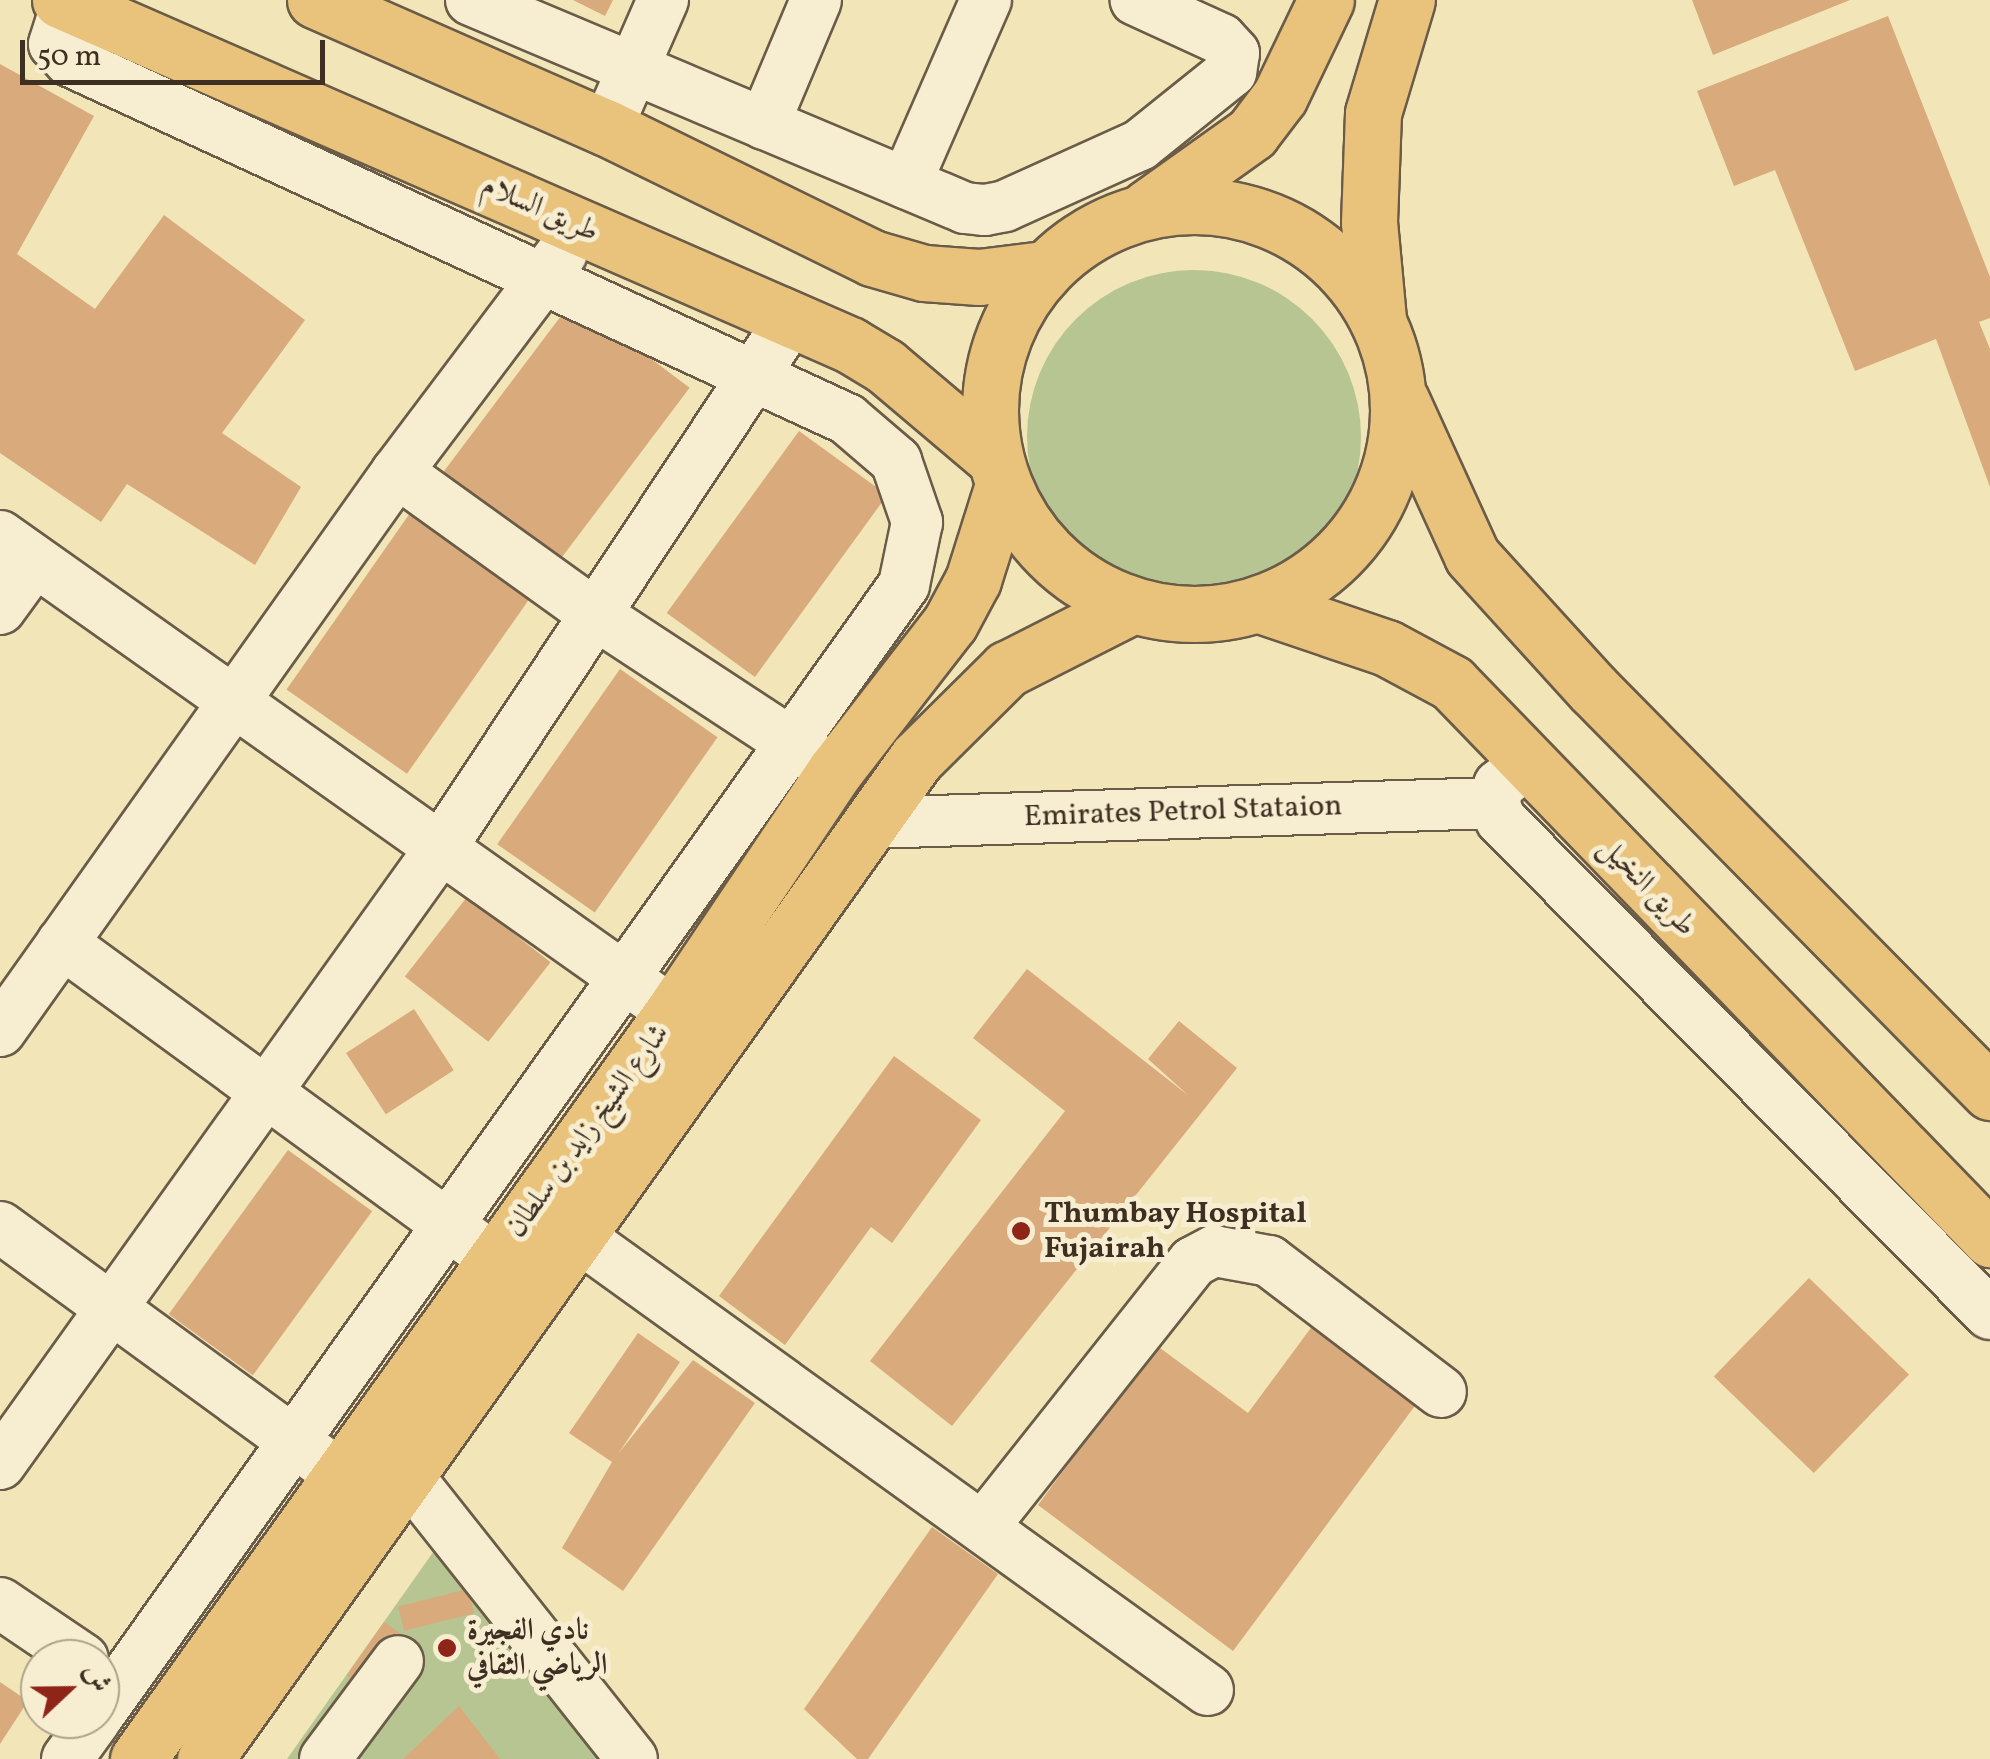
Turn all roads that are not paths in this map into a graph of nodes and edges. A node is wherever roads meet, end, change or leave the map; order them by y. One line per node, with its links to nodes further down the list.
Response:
1 (315, 0): 12 (main road)
2 (471, 0): 10 (street)
3 (663, 0): 10 (street)
4 (816, 0): 11 (street)
5 (986, 0): 13 (street)
6 (1136, 0): 13 (street)
7 (1326, 0): 14 (main road)
8 (1408, 0): 19 (main road)
9 (64, 2): 15 (main road, طريق السلام); 17 (street)
10 (636, 68): 11 (street); 12 (street)
11 (764, 124): 13 (street)
12 (607, 128): 16 (main road)
13 (906, 183)
14 (1142, 211): 16 (main road); 19 (main road)
15 (583, 228): 17 (street); 18 (main road, طريق السلام)
16 (1044, 269): 23 (main road)
17 (542, 278): 20 (street); 22 (street)
18 (791, 319): 20 (street); 23 (main road, طريق السلام)
19 (1378, 320): 21 (main road)
20 (750, 374): 28 (street); 30 (street)
21 (1398, 395): 25 (main road); 41 (main road)
22 (396, 472): 28 (street); 29 (street)
23 (999, 472): 26 (main road); 32 (main road, شارع الشيخ زايد بن سلطان)
24 (18, 548): 27 (street); 29 (street)
25 (1260, 605): 26 (main road); 31 (main road, طريق النخيل)
26 (1131, 606): 34 (main road, شارع الشيخ زايد بن سلطان)
27 (0, 610)
28 (592, 612): 30 (street); 35 (street)
29 (234, 702): 35 (street); 36 (street)
30 (790, 741): 32 (street); 37 (street)
31 (1530, 761): 33 (street); 45 (main road, طريق النخيل)
32 (834, 771): 38 (main road, شارع الشيخ زايد بن سلطان)
33 (1494, 802): 34 (street, Emirates Petrol Stataion); 48 (street)
34 (872, 823): 44 (main road, شارع الشيخ زايد بن سلطان)
35 (440, 849): 37 (street); 40 (street)
36 (62, 943): 39 (street); 40 (street)
37 (626, 979): 38 (street); 42 (street)
38 (673, 1012): 46 (main road, شارع الشيخ زايد بن سلطان)
39 (0, 1031)
40 (261, 1092): 42 (street); 47 (street)
41 (1990, 1092)
42 (448, 1226): 46 (street); 50 (street)
43 (0, 1227): 47 (street)
44 (580, 1237): 53 (main road, شارع الشيخ زايد بن سلطان); 54 (street)
45 (1990, 1239)
46 (496, 1260): 52 (main road, شارع الشيخ زايد بن سلطان)
47 (110, 1307): 50 (street); 51 (street)
48 (1990, 1314)
49 (1441, 1392): 54 (street)
50 (294, 1442): 52 (street); 58 (street)
51 (0, 1464)
52 (341, 1475): 61 (main road, شارع الشيخ زايد بن سلطان)
53 (407, 1475): 62 (main road, شارع الشيخ زايد بن سلطان); 64 (street)
54 (983, 1527): 59 (street)
55 (0, 1603): 56 (street)
56 (42, 1639)
57 (398, 1661): 63 (street)
58 (120, 1664)
59 (1208, 1690)
60 (120, 1707): 61 (street)
61 (153, 1738)
62 (205, 1759)
63 (325, 1759)
64 (632, 1759)

